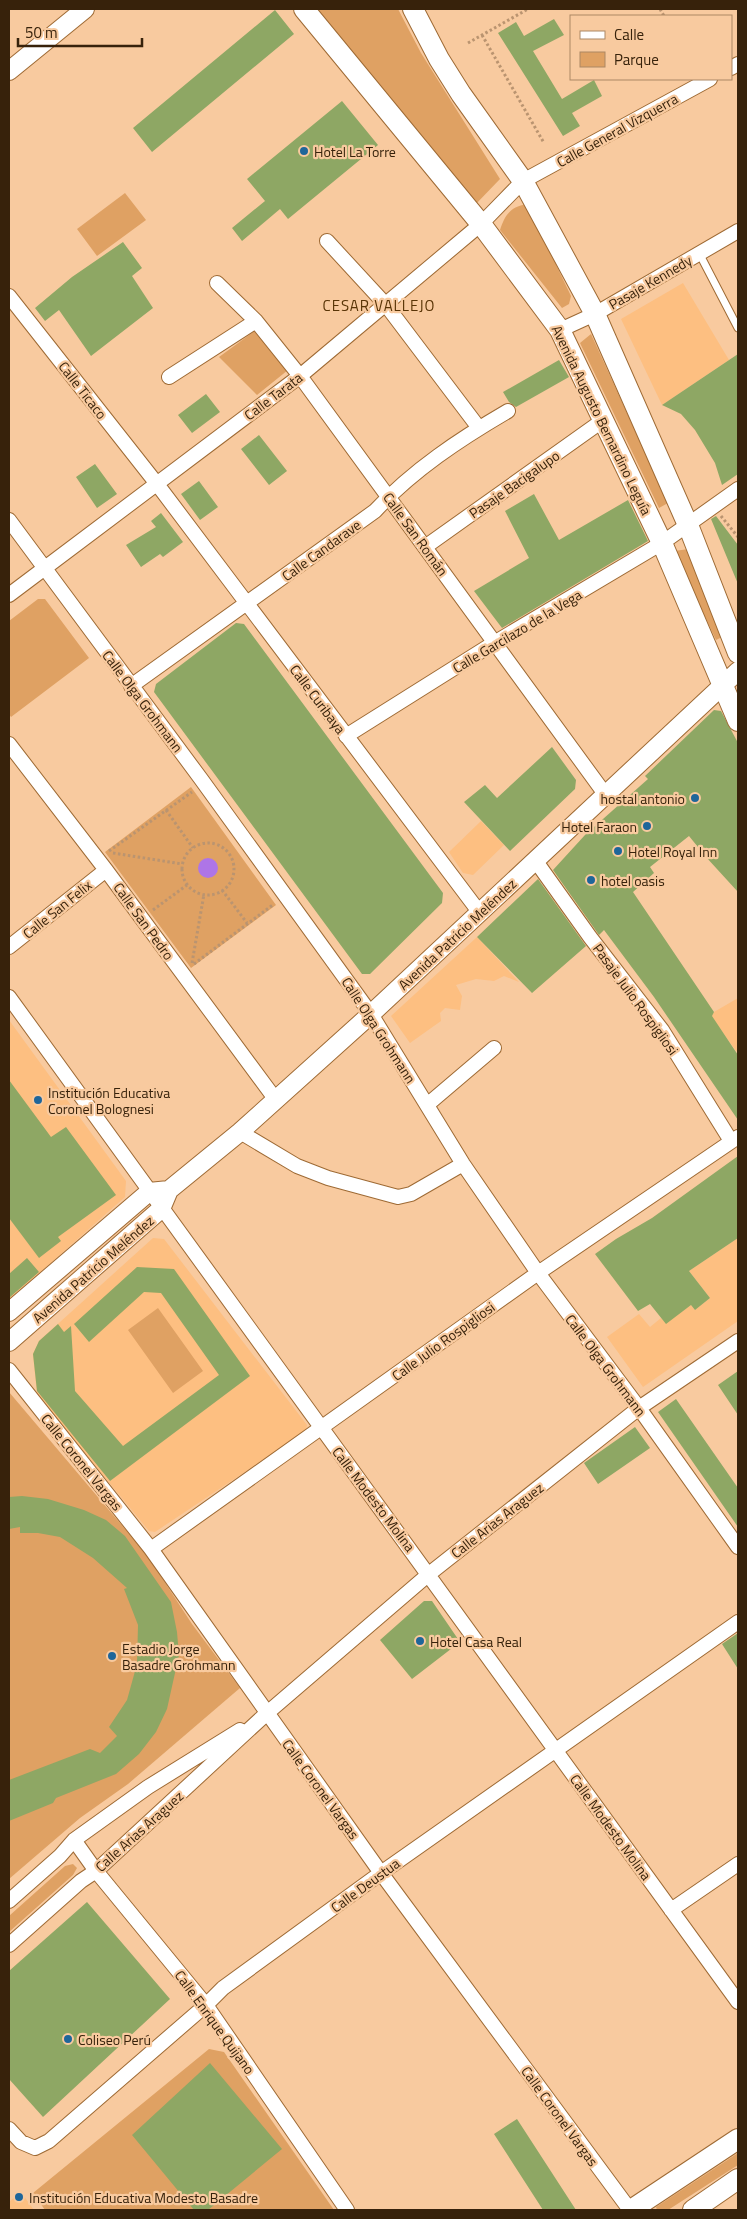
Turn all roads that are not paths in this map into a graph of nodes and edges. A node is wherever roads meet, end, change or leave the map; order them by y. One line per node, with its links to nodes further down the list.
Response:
1 (85, 9): 4 (street)
2 (304, 9): 7 (main road, Avenida Augusto Bernardino Leguía)
3 (413, 9): 6 (main road)
4 (9, 71)
5 (708, 80): 6 (street, Calle General Vizquerra)
6 (523, 181): 7 (street, Calle Tarata); 14 (main road)
7 (481, 224): 13 (street, Calle Tarata); 17 (main road, Avenida Augusto Bernardino Leguía)
8 (738, 231): 10 (street, Pasaje Kennedy)
9 (327, 241): 13 (street)
10 (699, 253): 14 (street, Pasaje Kennedy); 16 (lane)
11 (218, 283): 15 (street, Calle San Román)
12 (9, 296): 23 (street, Calle Ticaco)
13 (386, 305): 18 (street, Calle Tarata); 22 (street)
14 (595, 314): 17 (street, Pasaje Kennedy); 27 (main road)
15 (256, 321): 18 (street, Calle San Román); 19 (street)
16 (738, 328)
17 (560, 330): 21 (main road, Avenida Augusto Bernardino Leguía)
18 (300, 376): 23 (street, Calle Tarata); 25 (street, Calle San Román)
19 (169, 377)
20 (508, 410): 22 (street, Calle Candarave)
21 (602, 421): 28 (main road, Avenida Augusto Bernardino Leguía); 29 (street, Pasaje Bacigalupo)
22 (479, 428): 25 (street, Calle Candarave)
23 (157, 484): 30 (street, Calle Tarata); 32 (street, Calle Curibaya)
24 (738, 489): 27 (street, Calle Garcilazo de la Vega)
25 (389, 496): 29 (street, Calle San Román); 32 (street, Calle Candarave)
26 (9, 520): 30 (street, Calle Olga Grohmann)
27 (688, 525): 28 (street, Calle Garcilazo de la Vega); 34 (main road)
28 (662, 543): 33 (street, Calle Garcilazo de la Vega); 36 (main road, Avenida Augusto Bernardino Leguía)
29 (425, 547): 33 (street, Calle San Román)
30 (46, 568): 31 (street, Calle Tarata); 37 (street, Calle Olga Grohmann)
31 (9, 595)
32 (247, 604): 37 (street, Calle Candarave); 39 (street, Calle Curibaya)
33 (494, 643): 39 (street, Calle Garcilazo de la Vega); 41 (street, Calle San Román)
34 (738, 653)
35 (738, 671): 36 (street, Avenida Patricio Meléndez)
36 (722, 684): 38 (main road, Avenida Augusto Bernardino Leguía); 41 (street, Avenida Patricio Meléndez)
37 (132, 686): 47 (street, Calle Olga Grohmann)
38 (738, 721)
39 (346, 736): 44 (street, Calle Curibaya)
40 (9, 744): 43 (street, Calle San Pedro)
41 (605, 794): 42 (street, Avenida Patricio Meléndez)
42 (534, 860): 44 (street, Avenida Patricio Meléndez); 52 (street, Pasaje Julio Rospigliosi)
43 (106, 870): 45 (street, Calle San Felix); 49 (street, Calle San Pedro)
44 (480, 913): 47 (street, Avenida Patricio Meléndez)
45 (9, 947)
46 (9, 997): 55 (street, Calle Modesto Molina)
47 (371, 1014): 49 (street, Avenida Patricio Meléndez); 50 (street, Calle Olga Grohmann)
48 (494, 1048): 50 (street)
49 (276, 1100): 51 (street, Avenida Patricio Meléndez)
50 (427, 1105): 53 (street, Calle Olga Grohmann)
51 (240, 1132): 53 (street); 54 (street, Avenida Patricio Meléndez)
52 (735, 1139): 57 (street, Calle Julio Rospigliosi)
53 (463, 1164): 57 (street, Calle Olga Grohmann)
54 (169, 1190): 55 (street, Avenida Patricio Meléndez); 56 (street, Avenida Patricio Meléndez)
55 (149, 1192): 56 (street, Calle Modesto Molina); 58 (street, Avenida Patricio Meléndez)
56 (162, 1209): 60 (street, Avenida Patricio Meléndez); 63 (street, Calle Modesto Molina)
57 (538, 1273): 62 (street, Calle Olga Grohmann); 63 (street, Calle Julio Rospigliosi)
58 (9, 1312)
59 (738, 1341): 62 (street, Calle Arias Araguez)
60 (9, 1342)
61 (9, 1370): 65 (street, Calle Coronel Vargas)
62 (639, 1408): 64 (street, Calle Olga Grohmann); 66 (street, Calle Arias Araguez)
63 (321, 1429): 65 (street, Calle Julio Rospigliosi); 66 (street, Calle Modesto Molina)
64 (738, 1547)
65 (151, 1549): 68 (street, Calle Coronel Vargas)
66 (429, 1574): 68 (street, Calle Arias Araguez); 69 (street, Calle Modesto Molina)
67 (738, 1622): 69 (street, Calle Deustua)
68 (266, 1714): 70 (street, Calle Arias Araguez); 72 (street, Calle Arias Araguez); 73 (street, Calle Coronel Vargas)
69 (555, 1749): 73 (street, Calle Deustua); 75 (street, Calle Modesto Molina)
70 (74, 1840): 72 (street, Calle Enrique Quijano); 74 (street, Calle Arias Araguez)
71 (738, 1864): 75 (street)
72 (96, 1871): 76 (street, Calle Arias Araguez); 78 (street, Calle Enrique Quijano)
73 (381, 1873): 78 (street, Calle Deustua); 83 (street, Calle Coronel Vargas)
74 (9, 1900)
75 (671, 1910): 77 (street, Calle Modesto Molina)
76 (9, 1945)
77 (738, 2002)
78 (206, 2005): 79 (street, Calle Deustua); 82 (street, Calle Enrique Quijano)
79 (9, 2130)
80 (738, 2139): 83 (main road)
81 (738, 2179): 84 (main road)
82 (347, 2210)
83 (630, 2210)
84 (693, 2210)

